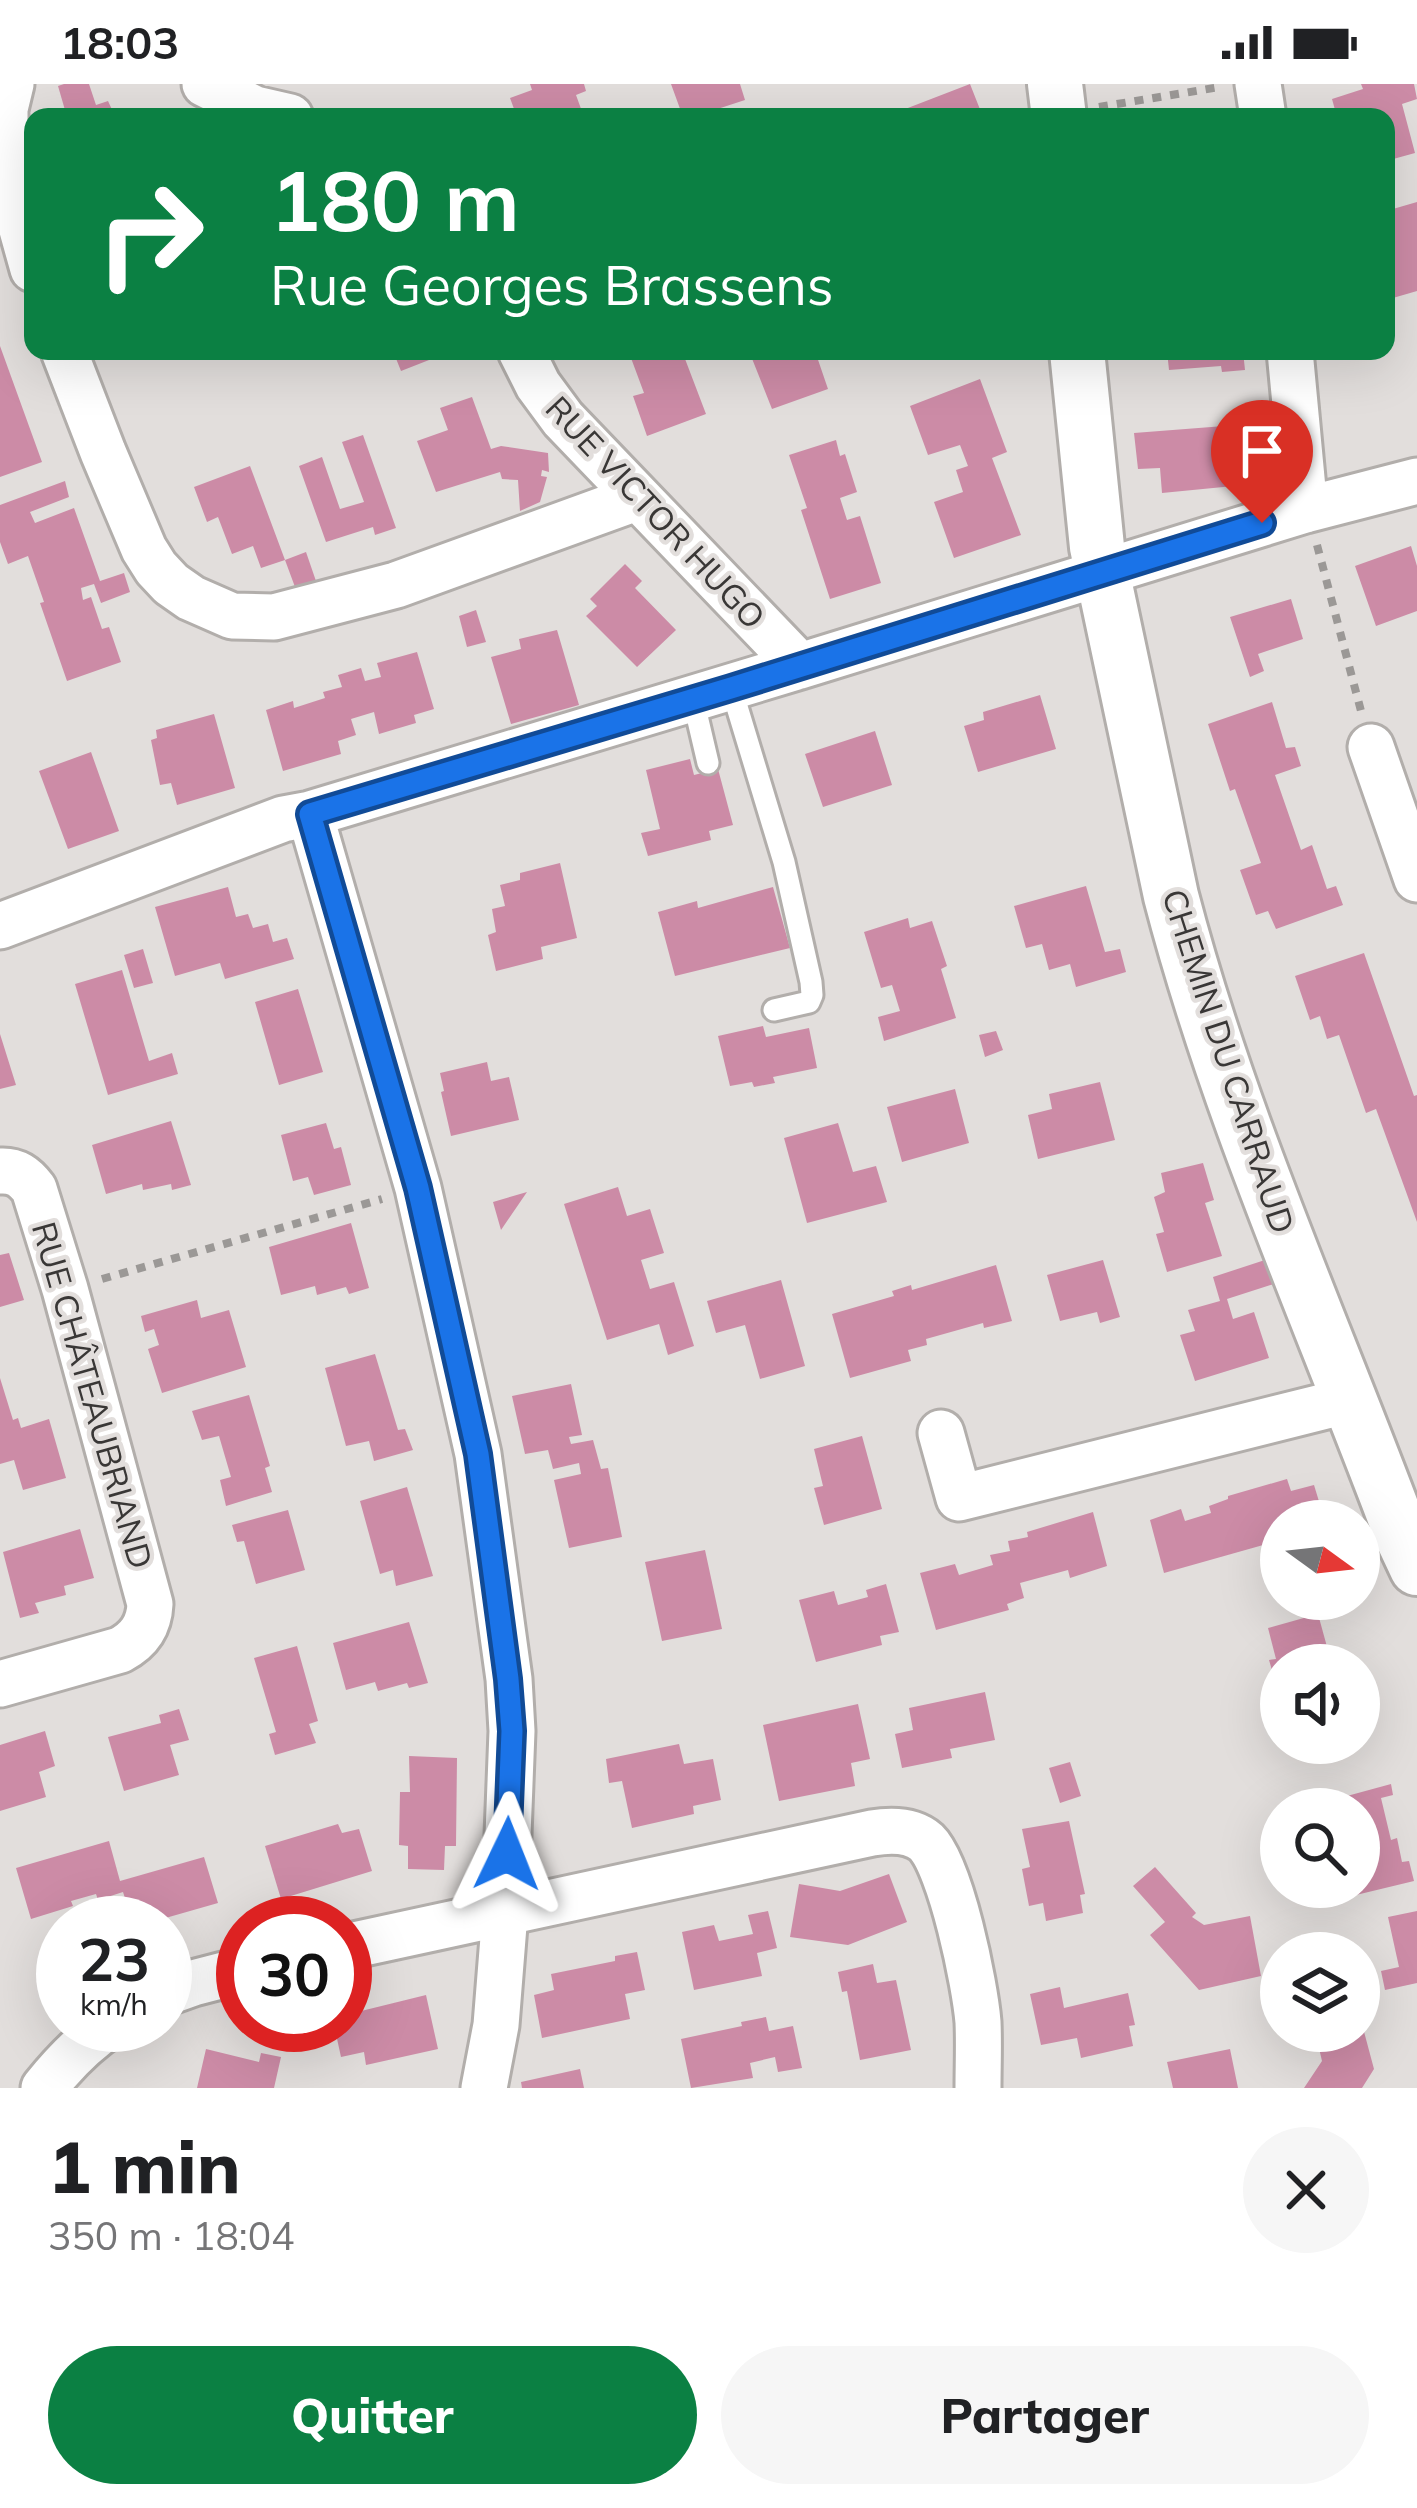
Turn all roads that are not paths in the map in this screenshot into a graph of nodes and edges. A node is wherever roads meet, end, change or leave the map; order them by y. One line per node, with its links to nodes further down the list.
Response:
1 (11, 84): 4 (street)
2 (205, 84): 3 (street)
3 (253, 108)
4 (24, 237)
5 (68, 360): 10 (street)
6 (526, 360): 10 (street, RUE VICTOR HUGO)
7 (1078, 360): 12 (street, CHEMIN DU CARRAUD)
8 (1291, 360): 11 (street)
9 (1417, 482): 11 (street)
10 (636, 498): 13 (street, RUE VICTOR HUGO)
11 (1305, 510): 12 (street)
12 (1102, 572): 13 (street); 22 (street, CHEMIN DU CARRAUD)
13 (800, 666): 14 (street)
14 (712, 693): 16 (lane); 17 (street); 20 (lane)
15 (1371, 747): 18 (street)
16 (708, 763)
17 (310, 814): 19 (street); 27 (street)
18 (1417, 879)
19 (0, 926)
20 (775, 1010)
21 (0, 1171): 26 (street, RUE CHÂTEAUBRIAND)
22 (1350, 1398): 23 (street); 24 (street, CHEMIN DU CARRAUD)
23 (941, 1433)
24 (1409, 1552): 25 (street, CHEMIN DU CARRAUD)
25 (1417, 1595)
26 (0, 1684)
27 (505, 1913): 28 (street); 31 (street); 32 (street)
28 (372, 1941)
29 (75, 2052): 30 (street)
30 (44, 2088)
31 (484, 2088)
32 (978, 2088)

